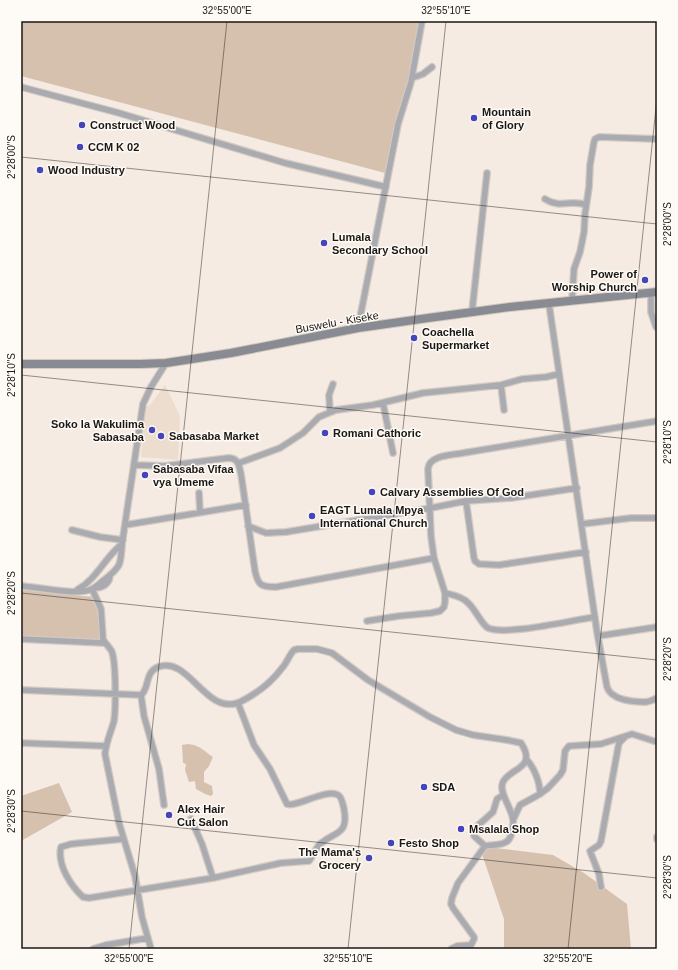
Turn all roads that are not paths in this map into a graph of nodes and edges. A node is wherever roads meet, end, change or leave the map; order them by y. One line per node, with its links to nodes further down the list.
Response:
1 (422, 21): 3 (street)
2 (432, 67): 3 (street)
3 (412, 78): 7 (street)
4 (21, 87): 7 (street)
5 (657, 139): 9 (street)
6 (487, 173): 13 (street)
7 (386, 187): 15 (street)
8 (545, 199): 9 (street)
9 (586, 205): 11 (street)
10 (654, 292): 11 (main road, Buswelu - Kiseke); 14 (street)
11 (572, 301): 12 (main road, Buswelu - Kiseke)
12 (549, 304): 13 (main road, Buswelu - Kiseke); 18 (street)
13 (472, 312): 15 (main road, Buswelu - Kiseke)
14 (656, 327)
15 (358, 328): 16 (main road, Buswelu - Kiseke)
16 (166, 363): 17 (main road, Buswelu - Kiseke); 28 (street)
17 (21, 364)
18 (559, 374): 20 (street); 25 (street)
19 (333, 384): 23 (street)
20 (501, 385): 21 (street); 22 (street)
21 (383, 402): 23 (street); 26 (street)
22 (504, 410)
23 (330, 412): 27 (street)
24 (657, 421): 25 (street)
25 (570, 436): 29 (street); 33 (street)
26 (393, 453)
27 (239, 463): 28 (street); 32 (street)
28 (135, 465): 37 (street)
29 (577, 488): 31 (street); 36 (street)
30 (199, 493): 34 (street)
31 (466, 502): 33 (street); 41 (street)
32 (246, 505): 34 (street); 38 (street)
33 (430, 508): 38 (street); 42 (street)
34 (200, 512): 37 (street)
35 (657, 518): 36 (street)
36 (582, 524): 41 (street)
37 (126, 525): 40 (street)
38 (248, 526): 42 (street)
39 (72, 530): 40 (street)
40 (123, 542): 44 (street); 45 (street)
41 (586, 552): 47 (street)
42 (434, 558): 46 (street)
43 (21, 586): 45 (street)
44 (93, 588): 45 (street); 52 (street)
45 (76, 591)
46 (445, 592): 47 (street); 48 (street)
47 (595, 616): 50 (street)
48 (367, 621)
49 (657, 627): 50 (street)
50 (598, 636): 56 (street)
51 (21, 639): 52 (street)
52 (104, 643): 54 (street)
53 (21, 690): 54 (street)
54 (115, 693): 55 (street); 61 (street)
55 (141, 695): 57 (street); 65 (street)
56 (657, 698)
57 (238, 703): 62 (street); 70 (street)
58 (626, 736): 59 (street); 63 (street); 71 (street)
59 (657, 742)
60 (21, 743): 61 (street)
61 (106, 746): 68 (street)
62 (526, 759): 63 (street); 64 (street)
63 (540, 794): 67 (street)
64 (503, 795): 67 (street); 69 (street)
65 (164, 805)
66 (191, 819): 70 (street)
67 (513, 820): 69 (street)
68 (122, 839): 72 (street); 72 (street)
69 (485, 846): 76 (street)
70 (213, 878): 72 (street)
71 (601, 887)
72 (137, 889): 73 (street)
73 (148, 938): 74 (street); 75 (street)
74 (93, 949)
75 (151, 949)
76 (451, 949)

